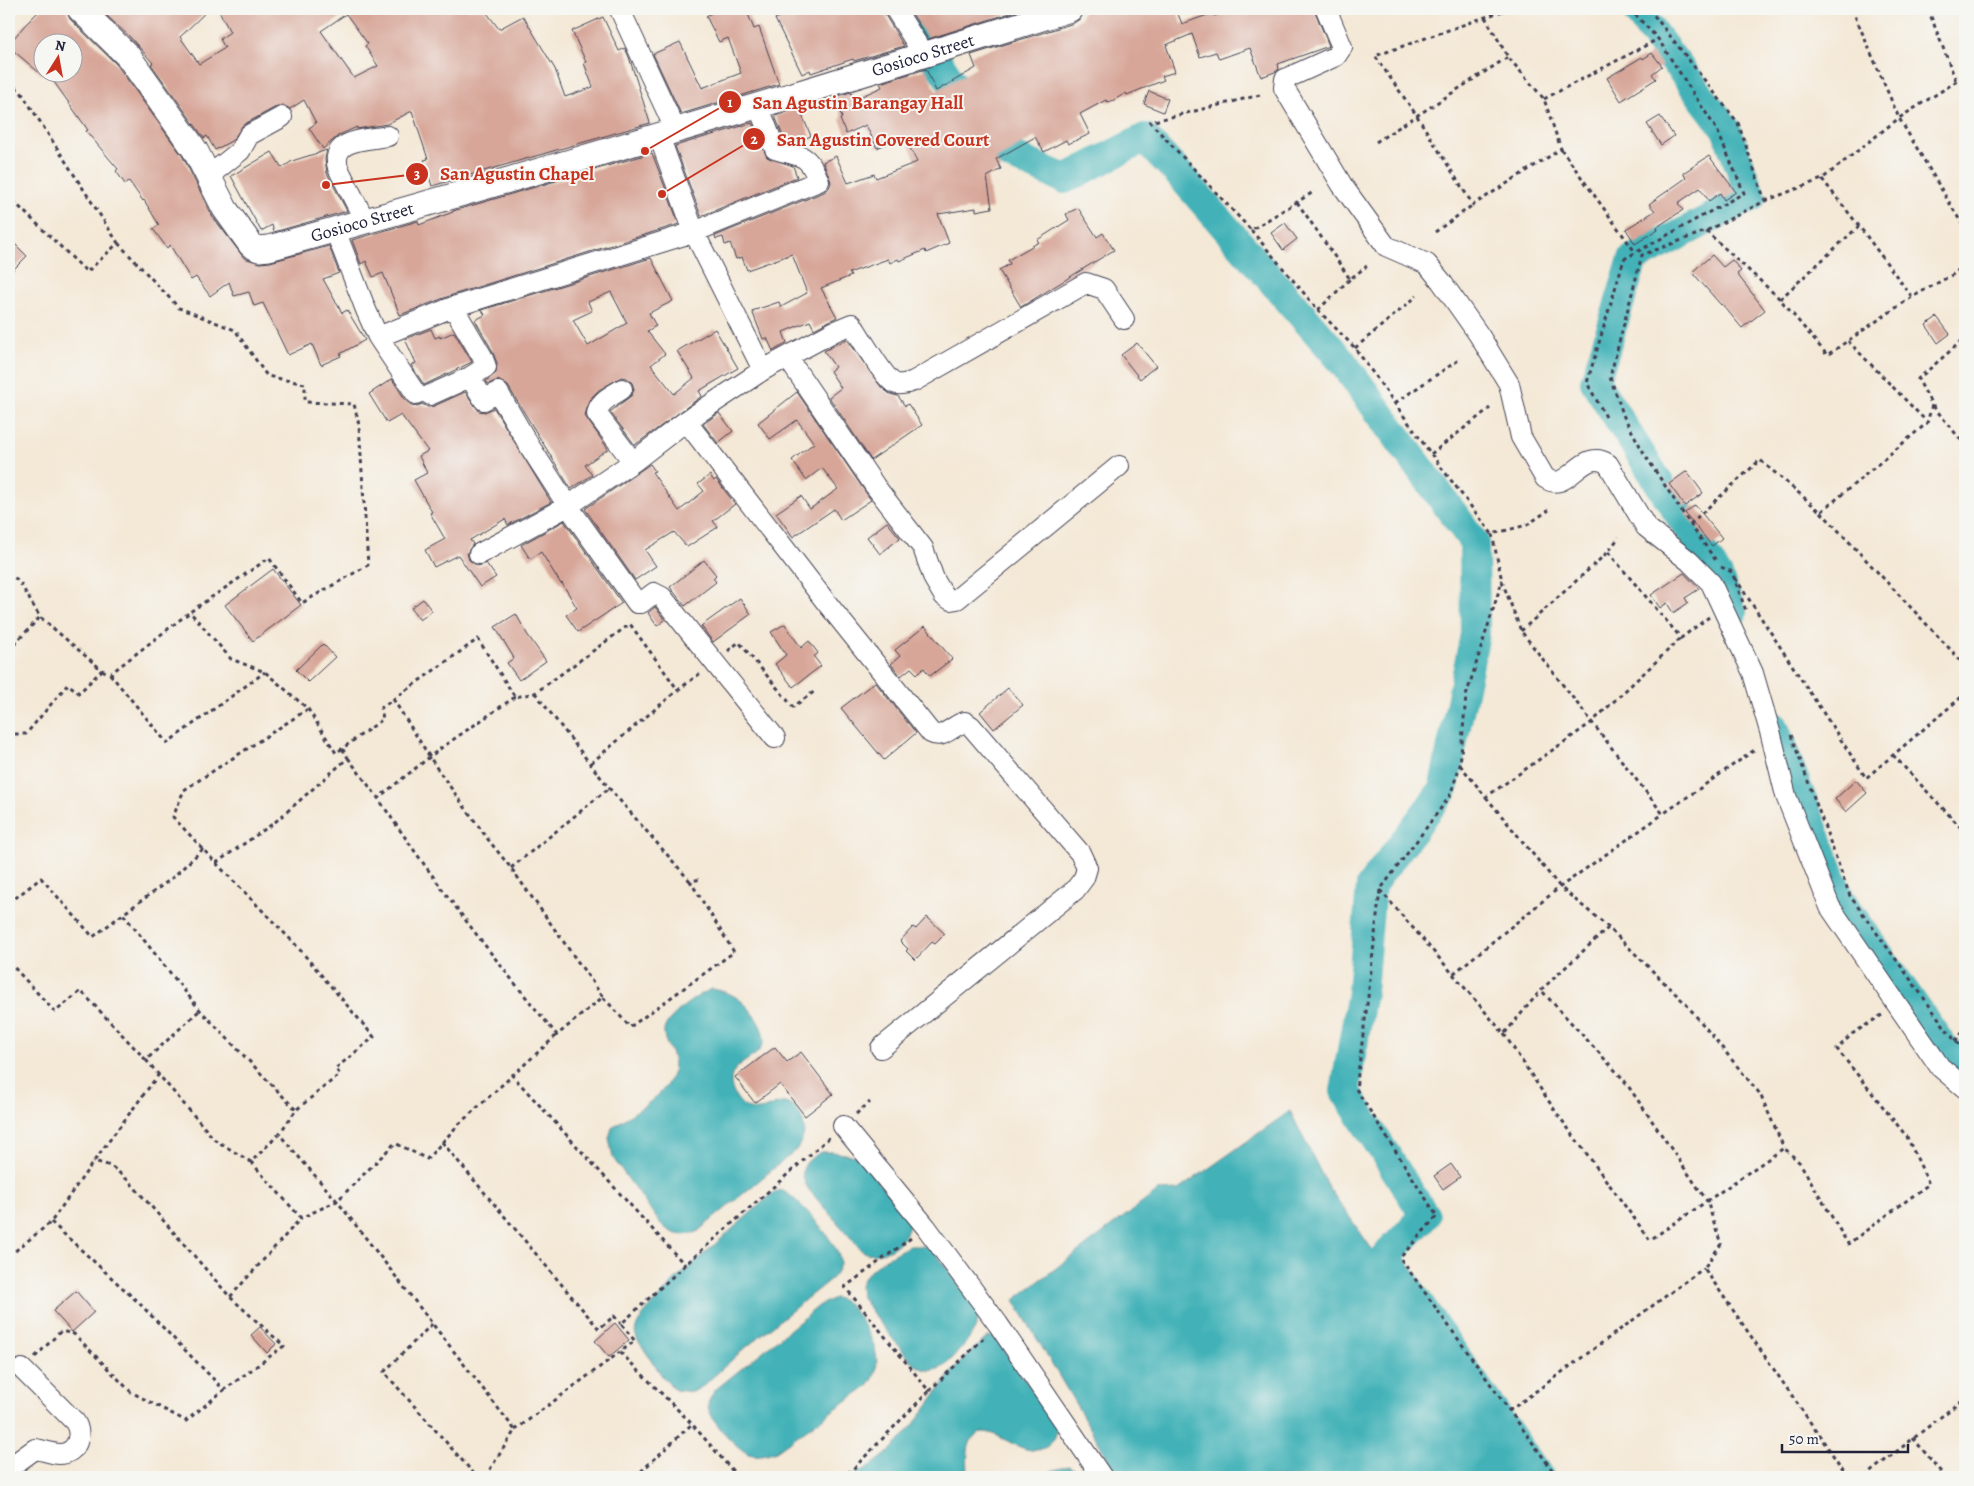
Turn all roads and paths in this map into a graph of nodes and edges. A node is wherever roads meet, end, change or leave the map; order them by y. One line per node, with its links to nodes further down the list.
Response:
1 (80, 9): 28 (street, Gosioco Street)
2 (895, 9): 13 (street)
3 (1070, 9): 13 (street, Gosioco Street)
4 (1326, 9): 144 (street)
5 (1508, 9): 11 (path)
6 (1630, 9): 12 (path)
7 (1649, 9): 32 (path)
8 (1852, 9): 23 (path)
9 (1928, 9): 16 (path)
10 (620, 10): 24 (street)
11 (1485, 16): 14 (path); 21 (path)
12 (1658, 39): 19 (path); 44 (path)
13 (930, 53): 20 (street, Gosioco Street)
14 (1508, 56): 19 (path); 21 (path)
15 (1965, 76): 16 (path)
16 (1956, 81): 23 (path)
17 (9, 82): 43 (path)
18 (1260, 95): 39 (path)
19 (1544, 99): 27 (path)
20 (758, 105): 24 (street, Gosioco Street); 40 (street)
21 (1417, 116): 26 (path); 34 (path)
22 (282, 117): 28 (street)
23 (1899, 118): 29 (path); 37 (path)
24 (668, 133): 35 (street, Gosioco Street); 40 (street)
25 (388, 136): 35 (street)
26 (1376, 142)
27 (1561, 149): 34 (path); 44 (path)
28 (210, 175): 38 (street, Gosioco Street)
29 (1822, 179): 32 (path); 36 (path)
30 (1315, 191): 33 (path)
31 (9, 198): 43 (path)
32 (1765, 201): 42 (path)
33 (1298, 202): 39 (path); 47 (path)
34 (1474, 205): 41 (path)
35 (365, 221): 38 (street, Gosioco Street)
36 (1859, 226): 49 (path); 50 (path)
37 (1965, 229)
38 (335, 230): 54 (street)
39 (1251, 230): 52 (path)
40 (694, 232): 51 (street); 60 (street)
41 (1435, 232)
42 (1706, 232): 50 (path); 76 (path)
43 (118, 244): 84 (path)
44 (1635, 252): 66 (path)
45 (1965, 265): 49 (path)
46 (1367, 266): 47 (path)
47 (1350, 279): 52 (path)
48 (1417, 296): 57 (path)
49 (1912, 297): 56 (path)
50 (1780, 299): 56 (path)
51 (453, 307): 54 (street); 61 (street)
52 (1318, 310): 57 (path)
53 (1124, 319): 58 (street)
54 (378, 337): 61 (street)
55 (1965, 338): 64 (path)
56 (1848, 341): 68 (path)
57 (1355, 348): 63 (path)
58 (788, 358): 60 (street); 72 (street)
59 (1460, 359): 63 (path)
60 (763, 370): 67 (street)
61 (470, 377): 73 (street)
62 (622, 390): 71 (street)
63 (1395, 403): 70 (path)
64 (1932, 405): 68 (path); 69 (path)
65 (1490, 408): 70 (path)
66 (1606, 417)
67 (686, 421): 71 (street); 139 (street)
68 (1927, 423): 75 (path)
69 (1965, 445)
70 (1431, 454): 77 (path)
71 (633, 462): 73 (street)
72 (1120, 466)
73 (568, 506): 80 (street); 91 (street)
74 (1549, 510): 77 (path)
75 (1821, 512): 76 (path); 92 (path)
76 (1690, 524): 82 (path)
77 (1492, 534): 83 (path)
78 (1619, 537): 79 (path)
79 (1608, 552): 88 (path); 89 (path)
80 (478, 554)
81 (9, 572): 86 (path)
82 (1732, 572): 87 (path); 109 (path)
83 (1502, 581): 88 (path); 113 (path)
84 (190, 612): 94 (path); 95 (path)
85 (1715, 613): 89 (path)
86 (40, 618): 90 (path); 93 (path)
87 (1749, 619)
88 (1521, 631): 103 (path)
89 (1682, 638): 103 (path)
90 (9, 650)
91 (715, 661): 96 (path); 97 (path); 106 (street)
92 (1965, 665)
93 (102, 670): 95 (path); 105 (path)
94 (265, 672): 95 (path); 102 (path)
95 (110, 674)
96 (678, 690): 98 (path); 112 (path)
97 (815, 691)
98 (535, 693): 100 (path); 112 (path)
99 (1965, 694): 109 (path)
100 (515, 697): 101 (path); 110 (path)
101 (393, 699): 107 (path); 110 (path)
102 (308, 709): 107 (path); 119 (path)
103 (1591, 723): 115 (path); 117 (path)
104 (1790, 730): 138 (path)
105 (9, 734)
106 (775, 738)
107 (342, 748): 111 (path)
108 (1757, 748): 117 (path)
109 (1893, 755): 118 (path)
110 (430, 757): 116 (path); 121 (path)
111 (348, 758): 116 (path); 120 (path)
112 (590, 763): 114 (path)
113 (1460, 765): 115 (path); 125 (path)
114 (609, 788): 121 (path); 123 (path)
115 (1486, 797): 124 (path)
116 (378, 798): 136 (path)
117 (1663, 814): 124 (path)
118 (1965, 832)
119 (203, 849): 120 (path); 127 (path)
120 (216, 863): 146 (path)
121 (512, 868): 132 (path)
122 (702, 878): 123 (path)
123 (690, 881): 132 (path)
124 (1560, 886): 128 (path); 130 (path)
125 (1380, 890): 130 (path); 170 (path)
126 (9, 903): 127 (path)
127 (123, 914): 133 (path)
128 (1608, 928): 131 (path); 150 (path)
129 (9, 962): 141 (path)
130 (1453, 974): 137 (path)
131 (1541, 990): 137 (path); 154 (path)
132 (603, 996): 136 (path)
133 (200, 1010): 141 (path); 146 (path)
134 (1888, 1011): 150 (path)
135 (1965, 1030): 138 (path)
136 (557, 1034): 143 (path)
137 (1504, 1034): 154 (path)
138 (1954, 1041): 140 (path)
139 (881, 1048)
140 (1965, 1050)
141 (146, 1060): 142 (path)
142 (159, 1074): 151 (path); 152 (path)
143 (511, 1074): 149 (path); 159 (path)
144 (1965, 1088)
145 (870, 1102): 147 (path)
146 (296, 1110): 148 (path)
147 (843, 1126): 157 (street); 159 (path)
148 (279, 1134): 152 (path); 153 (path)
149 (442, 1142): 153 (path); 163 (path)
150 (1784, 1148): 154 (path)
151 (94, 1161): 156 (path); 161 (path)
152 (251, 1162): 155 (path)
153 (337, 1201): 155 (path); 162 (path)
154 (1707, 1201): 160 (path)
155 (302, 1218): 161 (path)
156 (51, 1222): 158 (path); 167 (path)
157 (926, 1227): 164 (street); 168 (path)
158 (9, 1256)
159 (685, 1265): 163 (path)
160 (1704, 1268): 170 (path); 182 (path)
161 (230, 1297): 167 (path)
162 (432, 1324): 172 (path); 175 (path)
163 (621, 1324): 165 (path)
164 (998, 1324): 168 (path); 180 (street)
165 (620, 1352): 171 (path); 172 (path)
166 (22, 1369): 167 (path); 174 (street)
167 (224, 1390)
168 (929, 1391): 179 (path)
169 (1965, 1398): 173 (path)
170 (1509, 1410): 181 (path)
171 (692, 1424): 177 (path); 178 (path)
172 (515, 1430): 176 (path)
173 (1913, 1438): 183 (path); 184 (path)
174 (9, 1468)
175 (477, 1477)
176 (485, 1477)
177 (635, 1477)
178 (738, 1477)
179 (840, 1477)
180 (1102, 1477)
181 (1557, 1477)
182 (1848, 1477)
183 (1864, 1477)
184 (1945, 1477)

